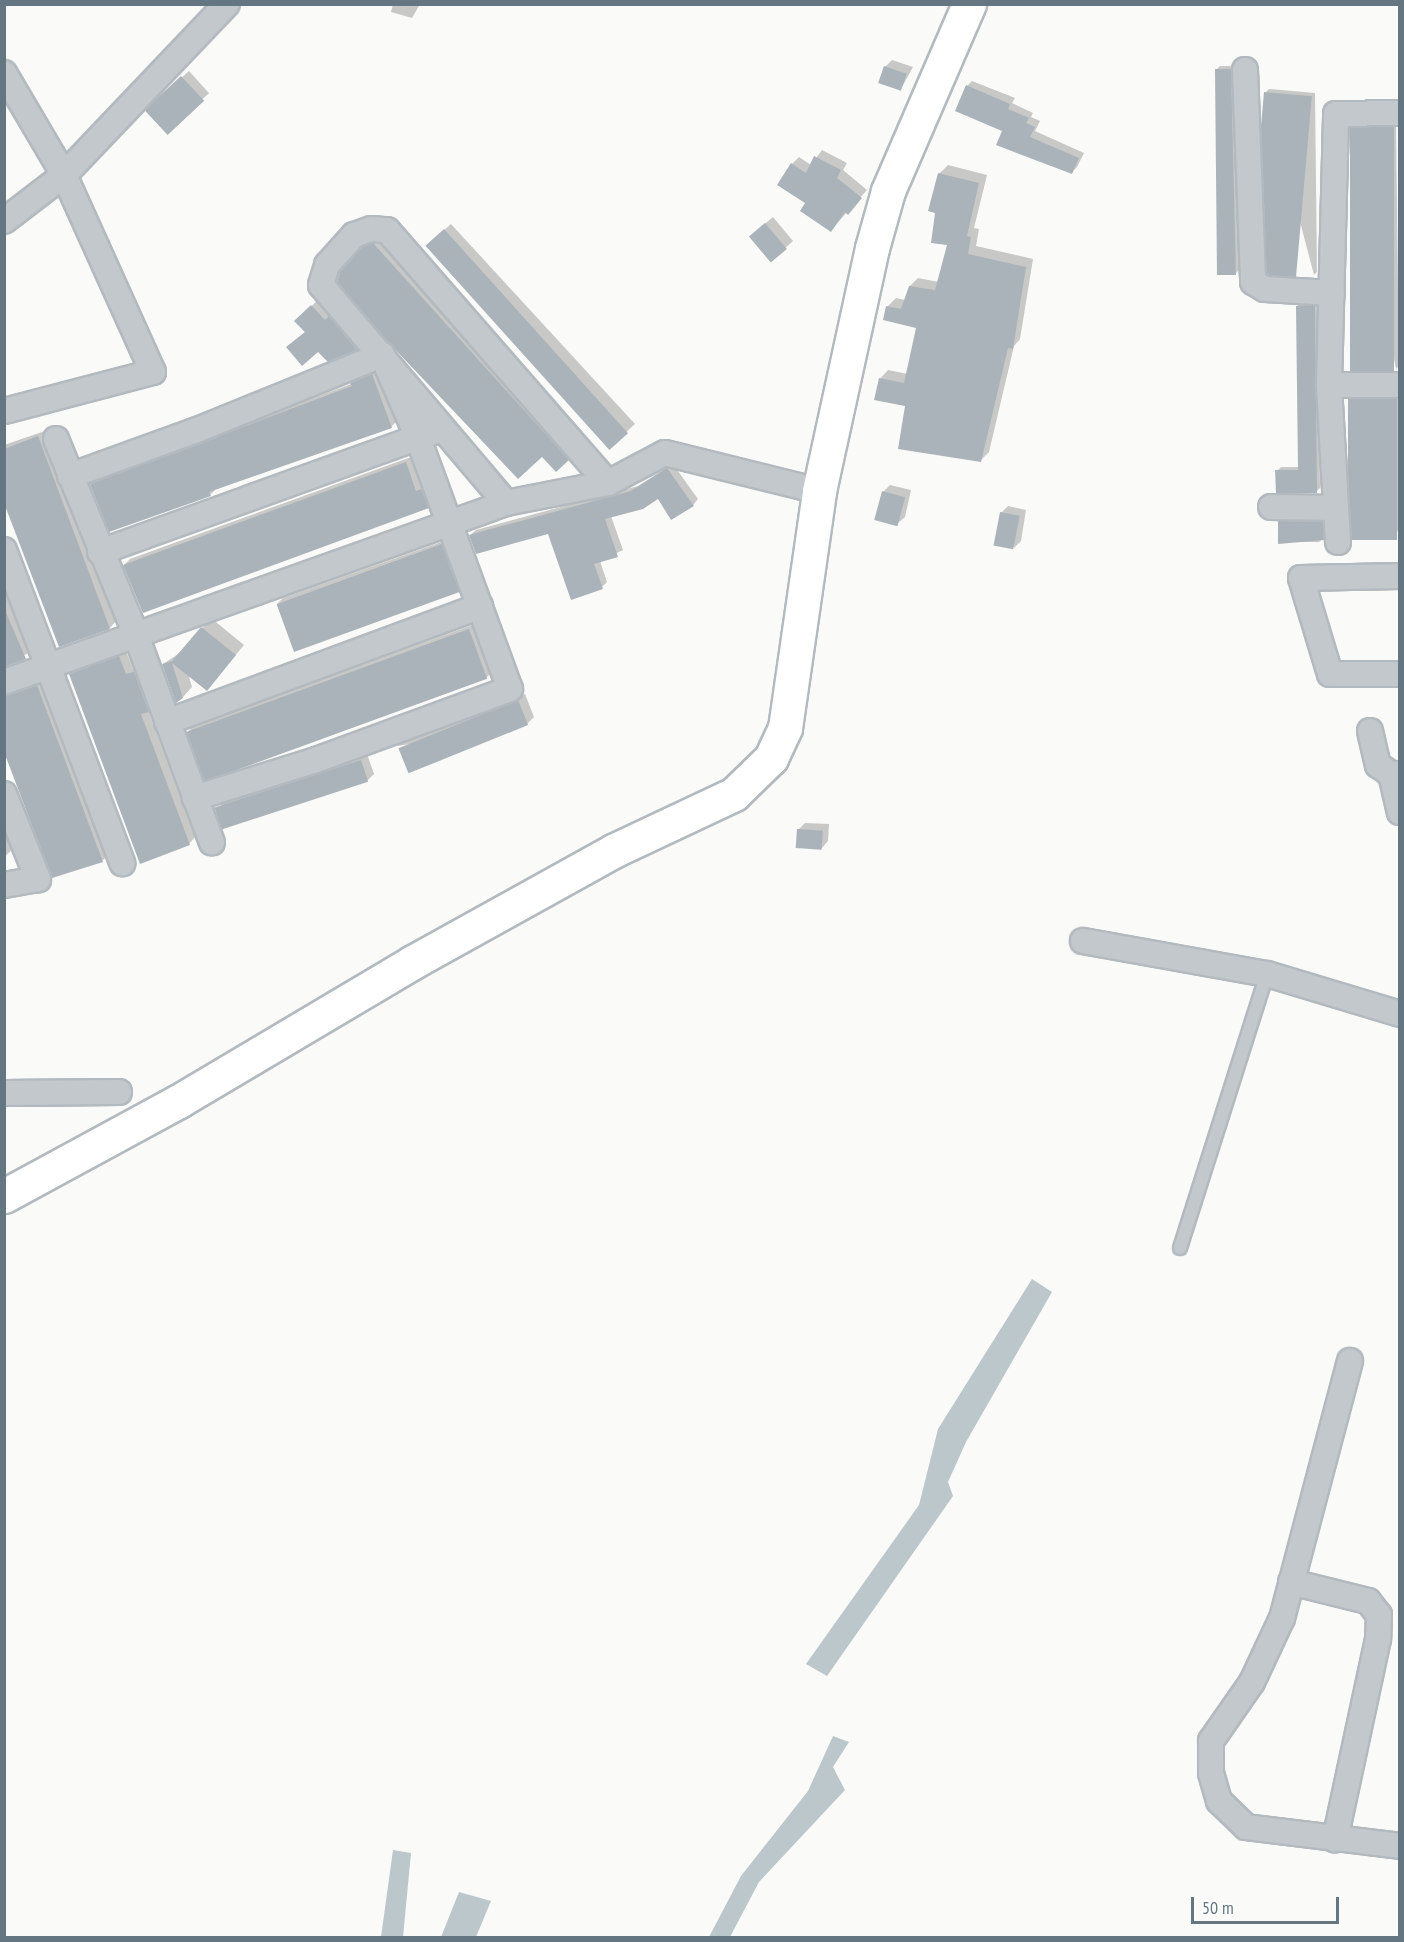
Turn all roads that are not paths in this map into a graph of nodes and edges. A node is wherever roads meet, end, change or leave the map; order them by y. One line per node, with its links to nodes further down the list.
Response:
1 (227, 4): 6 (street)
2 (969, 4): 18 (street)
3 (1245, 70): 8 (street)
4 (4, 73): 6 (street)
5 (1400, 113): 8 (street)
6 (64, 176): 7 (street); 12 (street)
7 (4, 221)
8 (1332, 293): 10 (street)
9 (382, 355): 13 (street); 14 (street); 16 (street); 17 (street)
10 (1329, 385): 11 (street); 21 (street)
11 (1400, 385)
12 (4, 411)
13 (445, 426): 14 (street); 19 (street)
14 (418, 438): 22 (street); 25 (street)
15 (56, 439): 16 (street)
16 (70, 476): 25 (street)
17 (608, 483): 18 (street); 19 (street)
18 (819, 491): 46 (street)
19 (506, 503): 22 (street)
20 (1271, 507): 21 (street)
21 (1334, 508): 23 (street)
22 (450, 523): 27 (street); 28 (street)
23 (1338, 542)
24 (4, 550): 29 (street)
25 (100, 552): 28 (street)
26 (1400, 576): 30 (street)
27 (480, 606): 32 (street); 36 (street)
28 (136, 636): 29 (street); 32 (street)
29 (48, 666): 31 (street); 39 (street)
30 (1400, 674)
31 (4, 682)
32 (166, 722): 36 (street)
33 (1370, 731): 34 (street)
34 (1395, 774): 37 (street)
35 (4, 794): 40 (street)
36 (195, 798): 38 (street)
37 (1400, 812)
38 (212, 843)
39 (122, 863)
40 (4, 885)
41 (1083, 941): 42 (street)
42 (1267, 975): 43 (street); 49 (lane)
43 (1400, 1014)
44 (119, 1092): 45 (street)
45 (4, 1093)
46 (41, 1176): 47 (street); 48 (street)
47 (4, 1177)
48 (4, 1196)
49 (1180, 1248)
50 (1350, 1361): 51 (street)
51 (1291, 1581): 52 (street); 52 (street)
52 (1335, 1839): 53 (street)
53 (1400, 1846)

